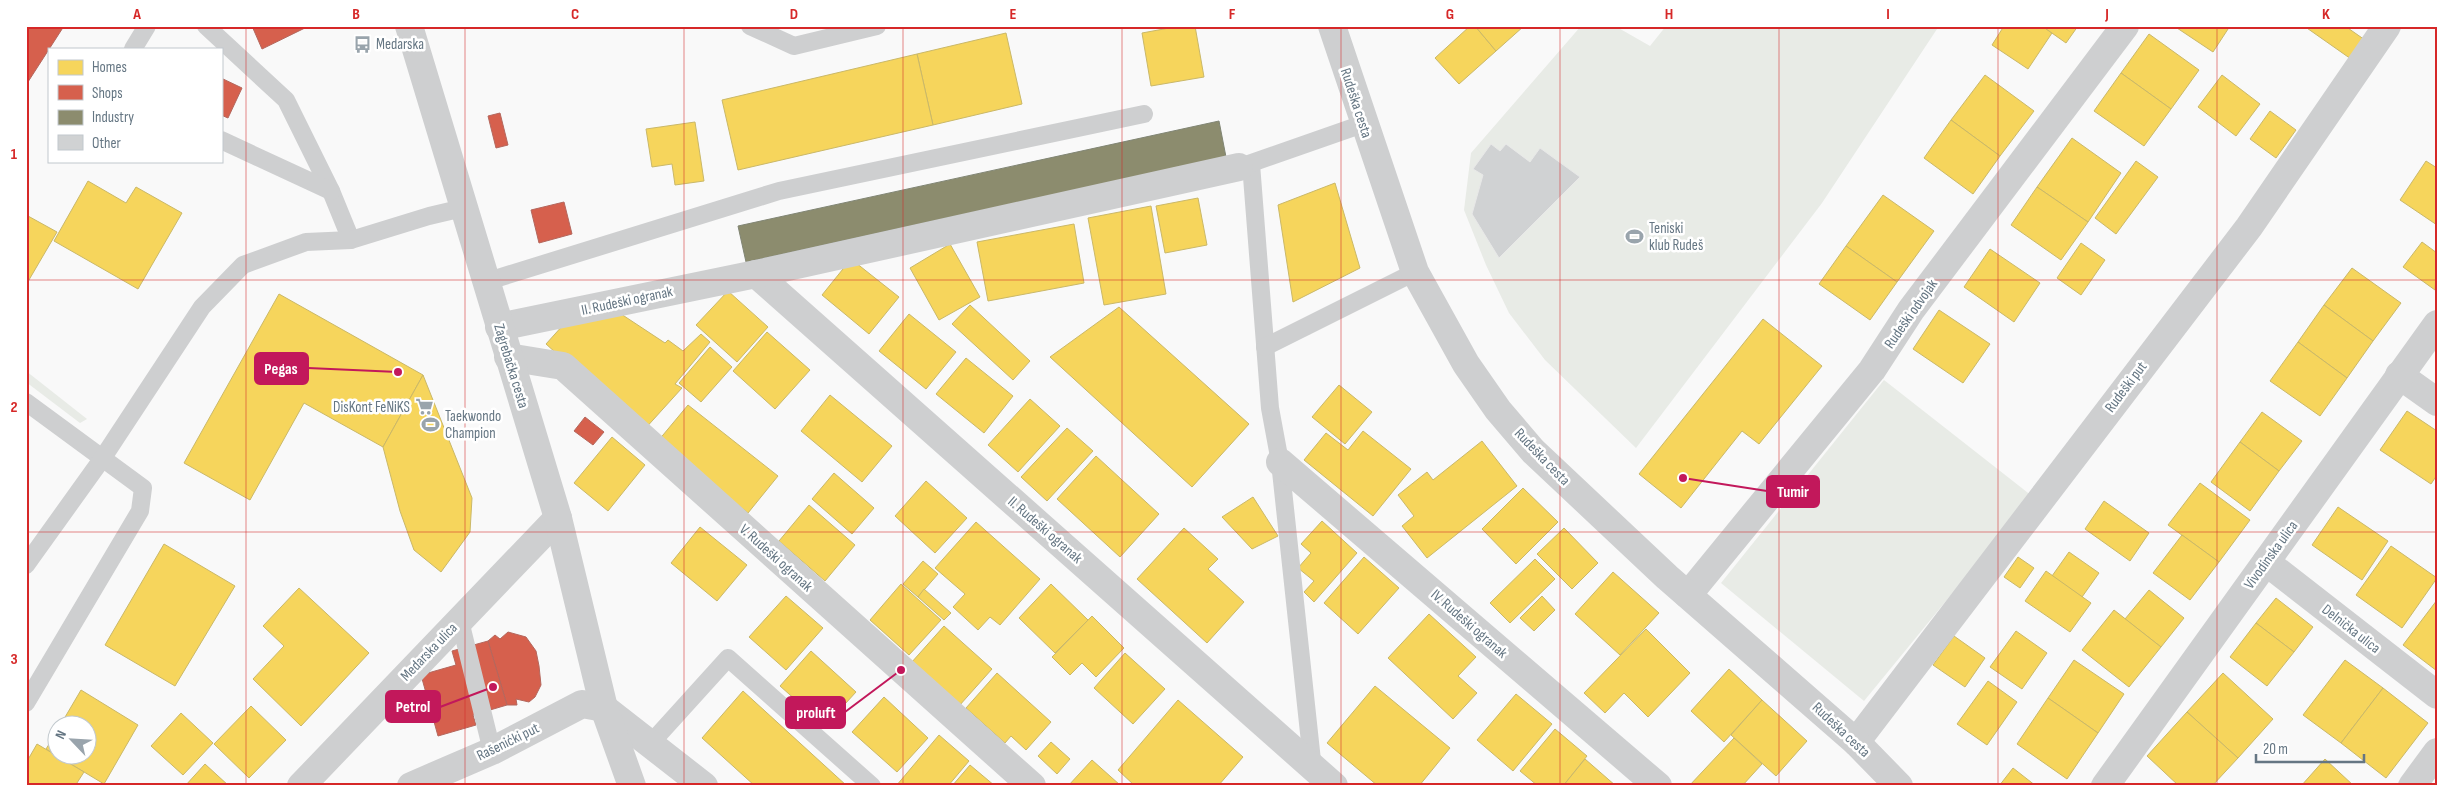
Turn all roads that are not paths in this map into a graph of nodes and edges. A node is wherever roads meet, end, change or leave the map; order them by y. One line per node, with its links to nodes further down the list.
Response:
1 (147, 26): 9 (lane)
2 (206, 26): 14 (lane)
3 (409, 26): 15 (street, Zagrebačka cesta)
4 (750, 26): 5 (lane)
5 (877, 26)
6 (1332, 26): 11 (street, Rudeška cesta)
7 (2126, 26): 32 (street, Rudeški odvojak)
8 (2387, 26): 37 (street, Rudeški put)
9 (134, 48)
10 (1144, 114): 19 (lane)
11 (1363, 124): 13 (lane); 17 (street, Rudeška cesta)
12 (222, 140): 14 (lane)
13 (1245, 166): 18 (street, II. Rudeški ogranak); 22 (lane)
14 (332, 191): 16 (lane)
15 (463, 208): 16 (lane); 19 (street, Zagrebačka cesta)
16 (352, 240): 27 (lane)
17 (1415, 272): 22 (lane); 32 (street, Rudeška cesta)
18 (756, 274): 21 (street, II. Rudeški ogranak); 41 (street, II. Rudeški ogranak)
19 (485, 282): 21 (street, Zagrebačka cesta)
20 (2437, 324): 24 (street, Vivodinska ulica)
21 (499, 327): 23 (street, Zagrebačka cesta)
22 (1265, 347): 28 (lane)
23 (508, 357): 29 (street, Zagrebačka cesta); 47 (street, V. Rudeški ogranak)
24 (2399, 375): 26 (street); 30 (street, Vivodinska ulica)
25 (26, 402): 27 (lane)
26 (2437, 402)
27 (102, 459): 31 (lane); 35 (lane)
28 (1280, 462): 41 (lane); 49 (street, IV. Rudeški ogranak)
29 (558, 518): 33 (street, Medarska ulica); 36 (street, Zagrebačka cesta)
30 (2266, 562): 34 (street, Delnička ulica); 51 (street, Vivodinska ulica)
31 (26, 565)
32 (1688, 595): 37 (street, Rudeška cesta)
33 (460, 621): 39 (lane); 42 (street, Medarska ulica)
34 (2437, 695)
35 (26, 703)
36 (604, 708): 38 (street); 39 (street, Rašenićki put); 44 (street, Zagrebačka cesta)
37 (1856, 742): 50 (street, Rudeška cesta)
38 (651, 743): 45 (street); 46 (lane)
39 (492, 751): 43 (street, Rašenićki put)
40 (2437, 752): 52 (street)
41 (1314, 776): 48 (street, II. Rudeški ogranak)
42 (301, 786)
43 (412, 786)
44 (632, 786)
45 (704, 786)
46 (872, 786)
47 (1032, 786)
48 (1334, 786)
49 (1658, 786)
50 (1899, 786)
51 (2105, 786)
52 (2412, 786)

